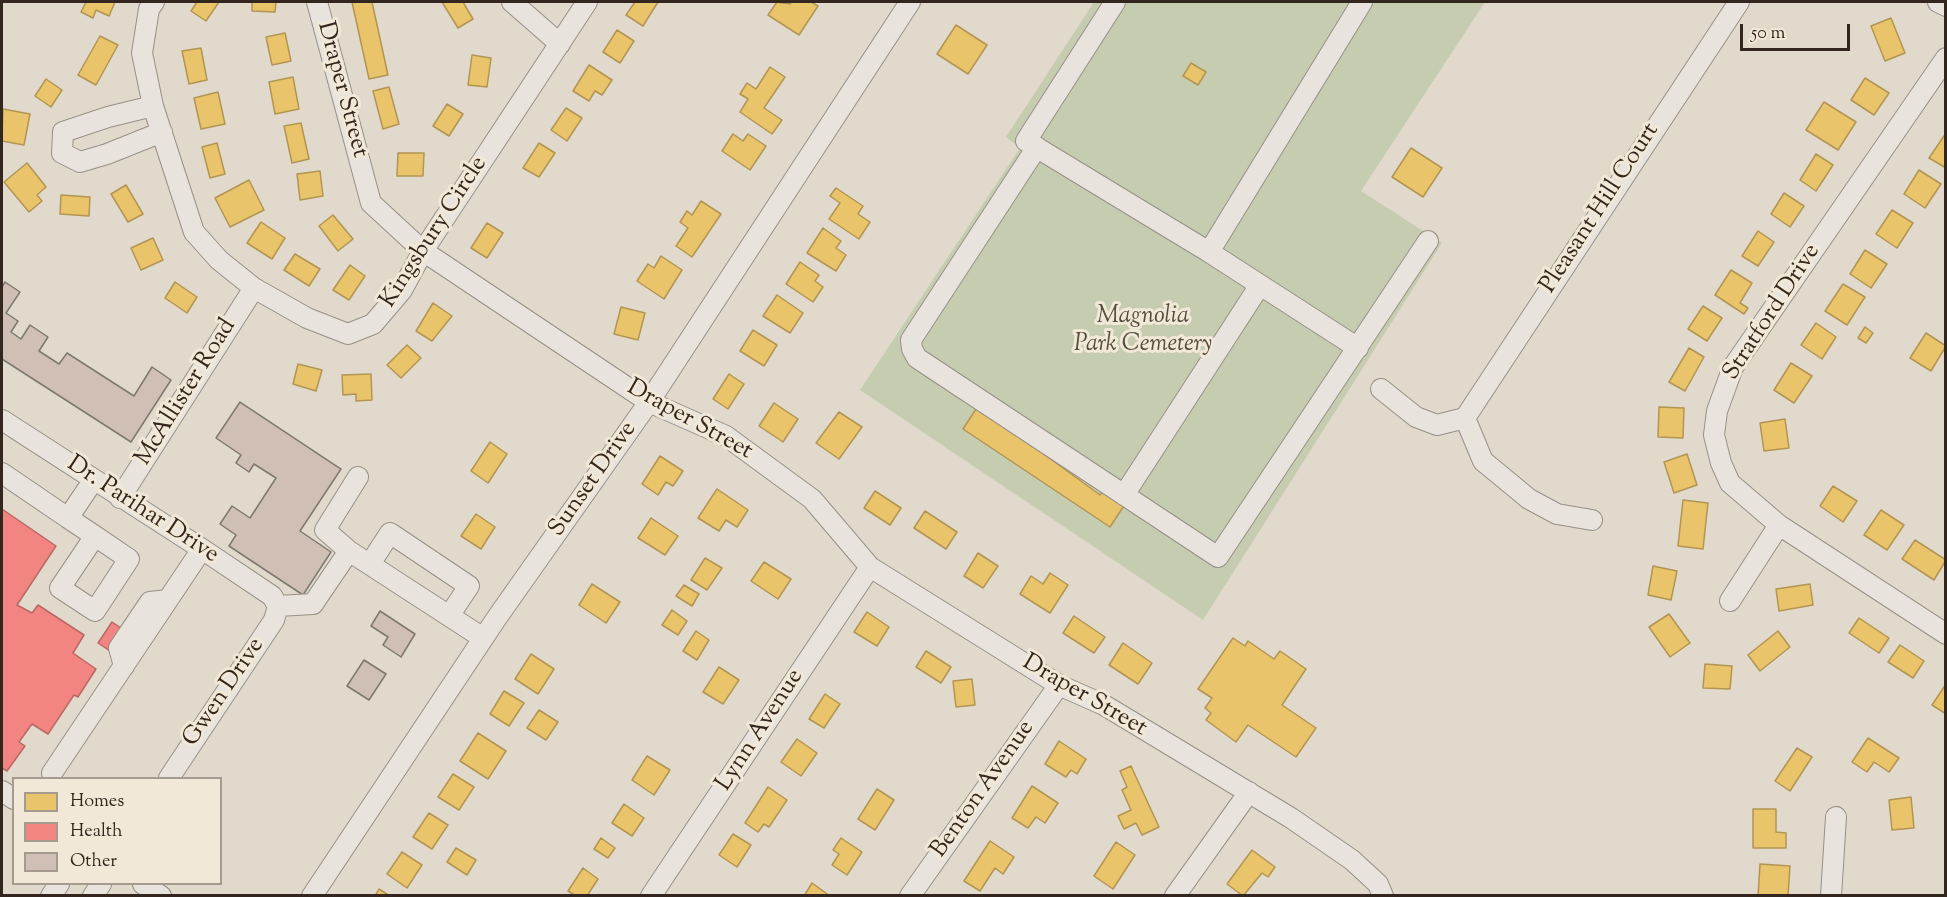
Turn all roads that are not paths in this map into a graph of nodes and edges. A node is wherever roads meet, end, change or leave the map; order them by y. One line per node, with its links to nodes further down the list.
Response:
1 (154, 2): 13 (street, Kingsbury Circle)
2 (317, 2): 17 (street, Draper Street)
3 (512, 2): 11 (street)
4 (587, 2): 11 (street, Kingsbury Circle)
5 (910, 2): 23 (street, Sunset Drive)
6 (1115, 2): 15 (street)
7 (1360, 2): 18 (street)
8 (1739, 2): 24 (street, Pleasant Hill Court)
9 (1938, 2): 10 (street)
10 (1946, 6)
11 (560, 44): 17 (street, Kingsbury Circle)
12 (1946, 58): 33 (street, Stratford Drive)
13 (153, 106): 14 (street, Kingsbury Circle); 14 (street)
14 (162, 132): 20 (street, Kingsbury Circle)
15 (1037, 147): 18 (street); 29 (street)
16 (1428, 241): 21 (street)
17 (423, 251): 20 (street, Kingsbury Circle); 23 (street, Draper Street)
18 (1209, 252): 19 (street)
19 (1260, 285): 21 (street); 29 (street)
20 (254, 288): 30 (street, McAllister Road)
21 (1358, 348): 29 (street)
22 (1381, 389): 24 (street)
23 (649, 402): 38 (street, Draper Street); 43 (street, Sunset Drive)
24 (1465, 418): 32 (street)
25 (2, 420): 28 (street, Dr. Parihar Drive)
26 (2, 473): 31 (street)
27 (358, 477): 36 (street)
28 (93, 481): 30 (street, Dr. Parihar Drive); 31 (street)
29 (1124, 495)
30 (120, 498): 35 (street, Dr. Parihar Drive)
31 (68, 518): 34 (street)
32 (1592, 520)
33 (1779, 525): 39 (street); 42 (street, Stratford Drive)
34 (95, 536)
35 (202, 549): 40 (street, Dr. Parihar Drive); 45 (street)
36 (349, 551): 37 (street); 40 (street)
37 (370, 564): 41 (street); 41 (street)
38 (870, 567): 44 (street, Draper Street); 52 (street, Lynn Avenue)
39 (1730, 600)
40 (278, 606): 46 (street, Gwen Drive)
41 (449, 616): 43 (street)
42 (1946, 634)
43 (483, 638): 51 (street, Sunset Drive)
44 (1059, 685): 47 (street, Draper Street); 53 (street, Benton Avenue)
45 (49, 777)
46 (170, 777)
47 (1249, 792): 54 (street); 55 (street, Draper Street)
48 (1836, 818): 56 (street)
49 (144, 885): 50 (street)
50 (161, 896)
51 (312, 896)
52 (651, 896)
53 (910, 896)
54 (1175, 896)
55 (1383, 896)
56 (1831, 896)

